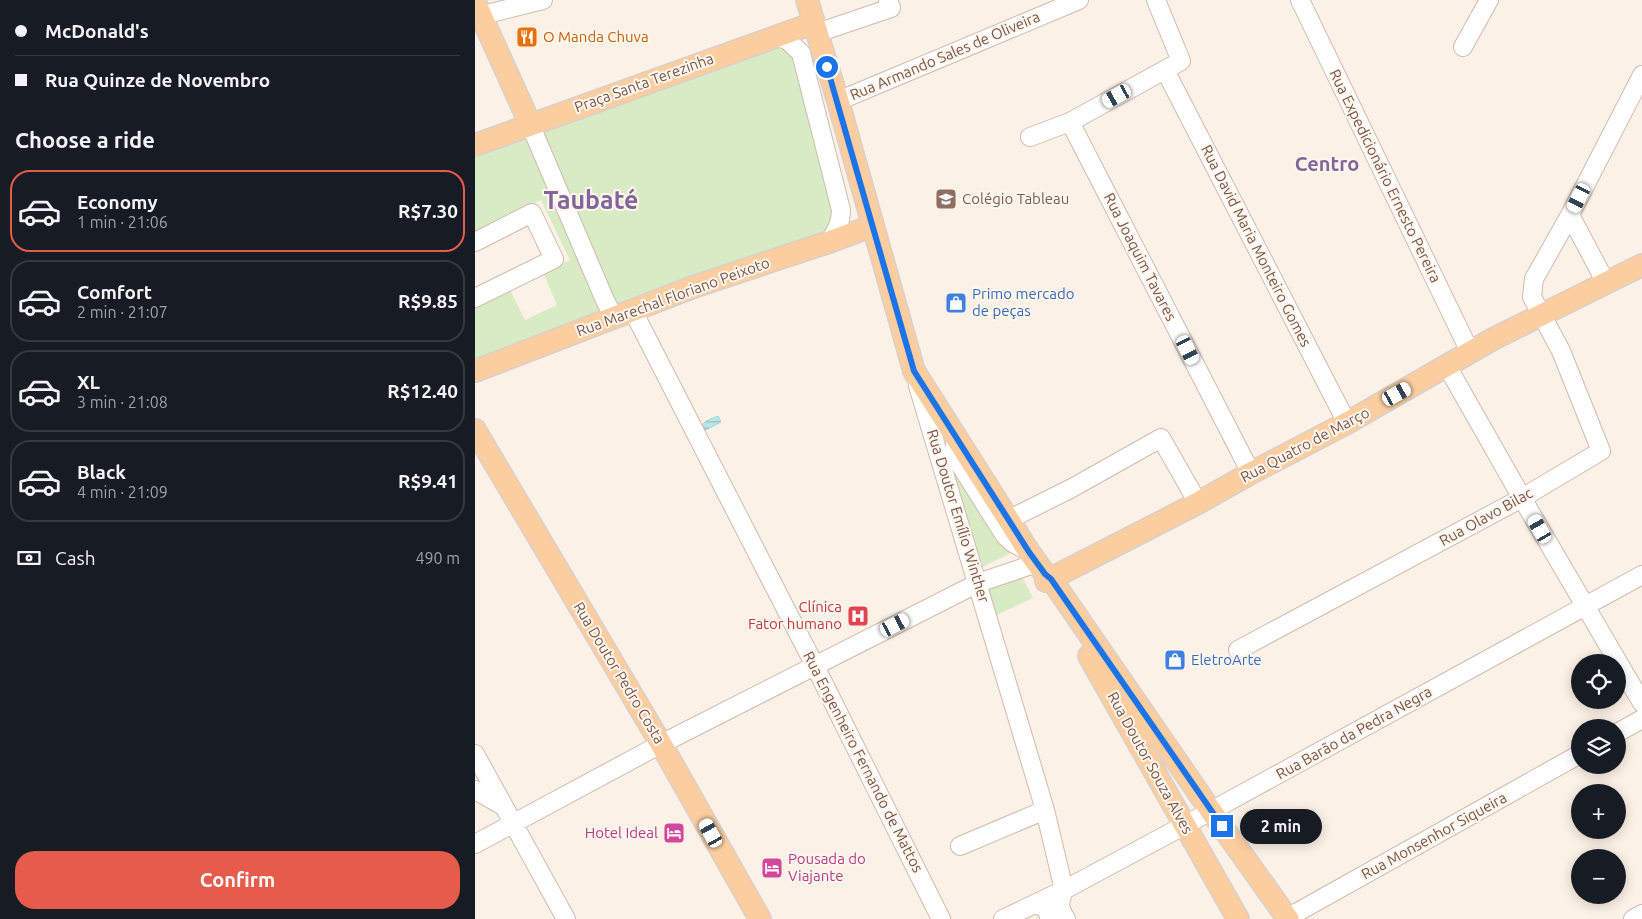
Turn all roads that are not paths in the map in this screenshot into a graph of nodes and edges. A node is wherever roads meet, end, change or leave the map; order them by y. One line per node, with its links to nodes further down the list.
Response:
1 (543, 0): 8 (street)
2 (808, 0): 9 (main road, Rua Doutor Emílio Winther)
3 (889, 0): 9 (street)
4 (1079, 0): 14 (street, Rua Armando Sales de Oliveira)
5 (1156, 0): 12 (street)
6 (1300, 0): 28 (street, Rua Expedicionário Ernesto Pereira)
7 (1489, 0): 11 (street)
8 (477, 11): 16 (main road)
9 (815, 28): 10 (main road, Praça Santa Terezinha); 14 (main road, Rua Doutor Emílio Winther)
10 (775, 36): 16 (main road, Praça Santa Terezinha); 22 (street)
11 (1463, 47)
12 (1165, 70): 15 (street); 32 (street, Rua David Maria Monteiro Gomes)
13 (1642, 74): 19 (street)
14 (838, 101): 20 (main road, Rua Doutor Emílio Winther)
15 (1070, 122): 17 (street); 35 (street, Rua Joaquim Tavares)
16 (530, 124): 18 (main road, Praça Santa Terezinha); 26 (street, Rua Engenheiro Fernando de Mattos)
17 (1030, 137)
18 (475, 145)
19 (1570, 215): 24 (street); 27 (street)
20 (872, 226): 22 (main road, Rua Marechal Floriano Peixoto); 31 (main road, Rua Doutor Emílio Winther)
21 (475, 242): 25 (street)
22 (829, 242): 26 (main road, Rua Marechal Floriano Peixoto)
23 (1642, 265): 24 (main road, Rua Quatro de Março)
24 (1606, 283): 27 (main road, Rua Quatro de Março)
25 (475, 298)
26 (624, 315): 30 (main road, Rua Marechal Floriano Peixoto); 44 (street, Rua Engenheiro Fernando de Mattos)
27 (1541, 315): 28 (main road, Rua Quatro de Março); 36 (street, Rua Olavo Bilac)
28 (1470, 352): 29 (main road, Rua Quatro de Março)
29 (1447, 366): 32 (main road, Rua Quatro de Março); 36 (street)
30 (475, 371)
31 (914, 371): 34 (main road); 41 (street, Rua Doutor Emílio Winther)
32 (1347, 423): 35 (main road, Rua Quatro de Março)
33 (475, 430): 48 (main road, Rua Doutor Pedro Costa)
34 (955, 436): 38 (main road); 39 (street)
35 (1251, 472): 37 (main road, Rua Quatro de Março)
36 (1522, 498): 42 (street); 43 (street, Rua Olavo Bilac)
37 (1198, 503): 38 (street); 39 (main road, Rua Quatro de Março)
38 (1008, 520): 39 (main road)
39 (1042, 570): 41 (street, Rua Quatro de Março); 52 (main road); 53 (main road, Rua Doutor Souza Alves)
40 (1642, 575): 42 (street, Rua Barão da Pedra Negra)
41 (978, 583): 44 (street, Rua Quatro de Março); 55 (street, Rua Doutor Emílio Winther)
42 (1585, 606): 45 (street); 56 (street, Rua Barão da Pedra Negra)
43 (1238, 650)
44 (815, 666): 48 (street, Rua Quatro de Março); 67 (street, Rua Engenheiro Fernando de Mattos)
45 (1642, 703)
46 (1642, 719): 47 (street)
47 (1626, 728)
48 (661, 744): 57 (street, Rua Quatro de Março); 66 (main road, Rua Doutor Pedro Costa)
49 (475, 754): 54 (street)
50 (1571, 759): 64 (street, Rua Monsenhor Siqueira)
51 (475, 790): 54 (street)
52 (1198, 792): 53 (main road); 56 (main road)
53 (1174, 804): 58 (main road, Rua Doutor Souza Alves)
54 (503, 806): 57 (street)
55 (1045, 810): 60 (street); 61 (street, Rua Doutor Emílio Winther)
56 (1211, 811): 58 (street, Rua Barão da Pedra Negra); 64 (main road)
57 (513, 824): 59 (street, Rua Quatro de Março); 65 (street)
58 (1184, 824): 61 (street, Rua Barão da Pedra Negra); 71 (main road, Rua Doutor Souza Alves)
59 (475, 844)
60 (960, 846)
61 (1064, 890): 62 (street, Rua Barão da Pedra Negra); 70 (street, Rua Doutor Emílio Winther)
62 (1037, 903): 68 (street, Rua Barão da Pedra Negra); 69 (street)
63 (1642, 914): 72 (street)
64 (1287, 918)
65 (566, 919)
66 (760, 919)
67 (941, 919)
68 (1003, 919)
69 (1049, 919)
70 (1066, 919)
71 (1238, 919)
72 (1633, 919)

